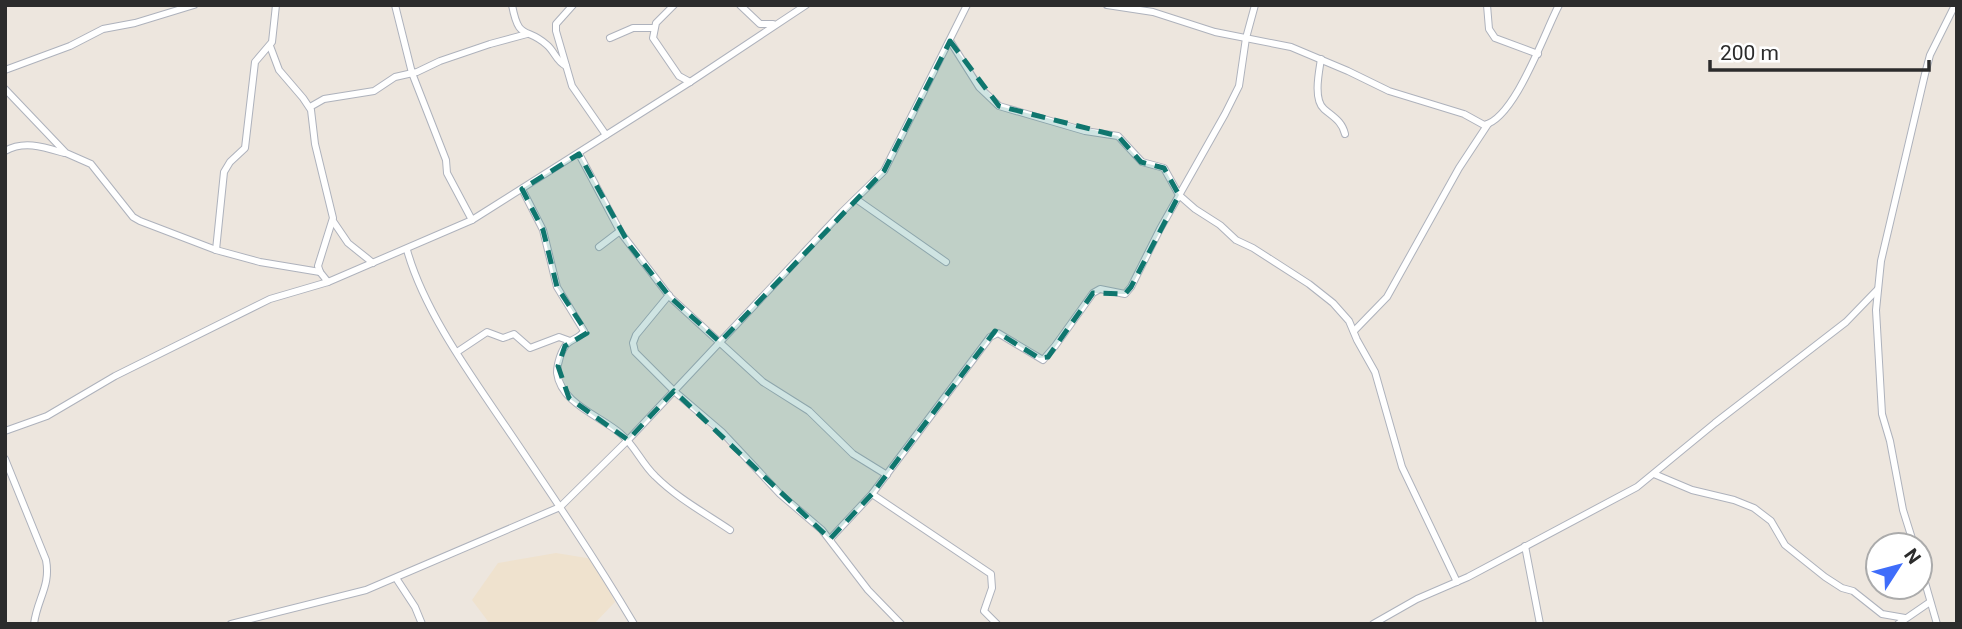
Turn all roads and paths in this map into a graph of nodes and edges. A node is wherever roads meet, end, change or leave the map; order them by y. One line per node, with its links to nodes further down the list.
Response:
1 (194, 5): 27 (street)
2 (276, 5): 23 (street)
3 (395, 5): 28 (street)
4 (512, 5): 18 (street)
5 (573, 5): 26 (street)
6 (674, 5): 17 (street)
7 (740, 5): 15 (street)
8 (806, 5): 16 (street)
9 (967, 5): 22 (street)
10 (1107, 5): 21 (street)
11 (1255, 5): 21 (street)
12 (1487, 5): 24 (street)
13 (1559, 5): 24 (street)
14 (1955, 5): 53 (street)
15 (760, 24): 16 (street); 19 (street)
16 (776, 24): 19 (street)
17 (654, 28): 20 (street); 29 (street)
18 (527, 34): 26 (street); 28 (street)
19 (760, 35): 30 (street)
20 (610, 38)
21 (1246, 38): 25 (street); 41 (street)
22 (950, 41): 41 (street); 42 (street)
23 (270, 46): 33 (street); 47 (street)
24 (1538, 54): 34 (street)
25 (1321, 60): 34 (street); 35 (street)
26 (566, 66): 36 (street)
27 (5, 71)
28 (412, 73): 33 (street); 43 (street)
29 (679, 76): 30 (street); 32 (street)
30 (690, 82): 32 (street)
31 (5, 89): 38 (street)
32 (677, 90): 36 (street)
33 (310, 107): 44 (street)
34 (1488, 124): 55 (street)
35 (1345, 134)
36 (606, 135): 39 (street)
37 (5, 151): 38 (street)
38 (66, 153): 47 (street)
39 (579, 154): 40 (street); 45 (street)
40 (522, 189): 43 (street); 56 (street)
41 (1179, 195): 55 (street); 64 (street)
42 (856, 199): 49 (street); 57 (street)
43 (472, 220): 48 (street)
44 (333, 221): 50 (street); 51 (street)
45 (620, 231): 46 (street); 54 (street)
46 (599, 247)
47 (216, 250): 51 (street)
48 (407, 250): 50 (street); 58 (street)
49 (946, 262)
50 (373, 263): 52 (street)
51 (320, 272): 52 (street)
52 (328, 282): 60 (street)
53 (1877, 290): 63 (street); 68 (street)
54 (669, 295): 57 (street); 59 (street)
55 (1354, 331): 72 (street)
56 (570, 341): 58 (street); 61 (street)
57 (720, 342): 59 (street); 64 (street)
58 (457, 352): 66 (street)
59 (674, 391): 61 (street); 69 (street)
60 (5, 431)
61 (628, 440): 66 (street); 67 (street)
62 (5, 459): 75 (street)
63 (1654, 474): 70 (street); 74 (street)
64 (887, 475): 65 (street)
65 (872, 494): 69 (street); 80 (street)
66 (560, 507): 71 (street); 78 (street)
67 (730, 530)
68 (1910, 531)
69 (830, 539): 79 (street)
70 (1525, 547): 72 (street); 82 (street)
71 (396, 578): 76 (street); 77 (street)
72 (1457, 582): 81 (street)
73 (1930, 602): 74 (street); 84 (street)
74 (1905, 618): 83 (street)
75 (34, 624)
76 (231, 624)
77 (422, 624)
78 (634, 624)
79 (901, 624)
80 (997, 624)
81 (1373, 624)
82 (1540, 624)
83 (1898, 624)
84 (1937, 624)

